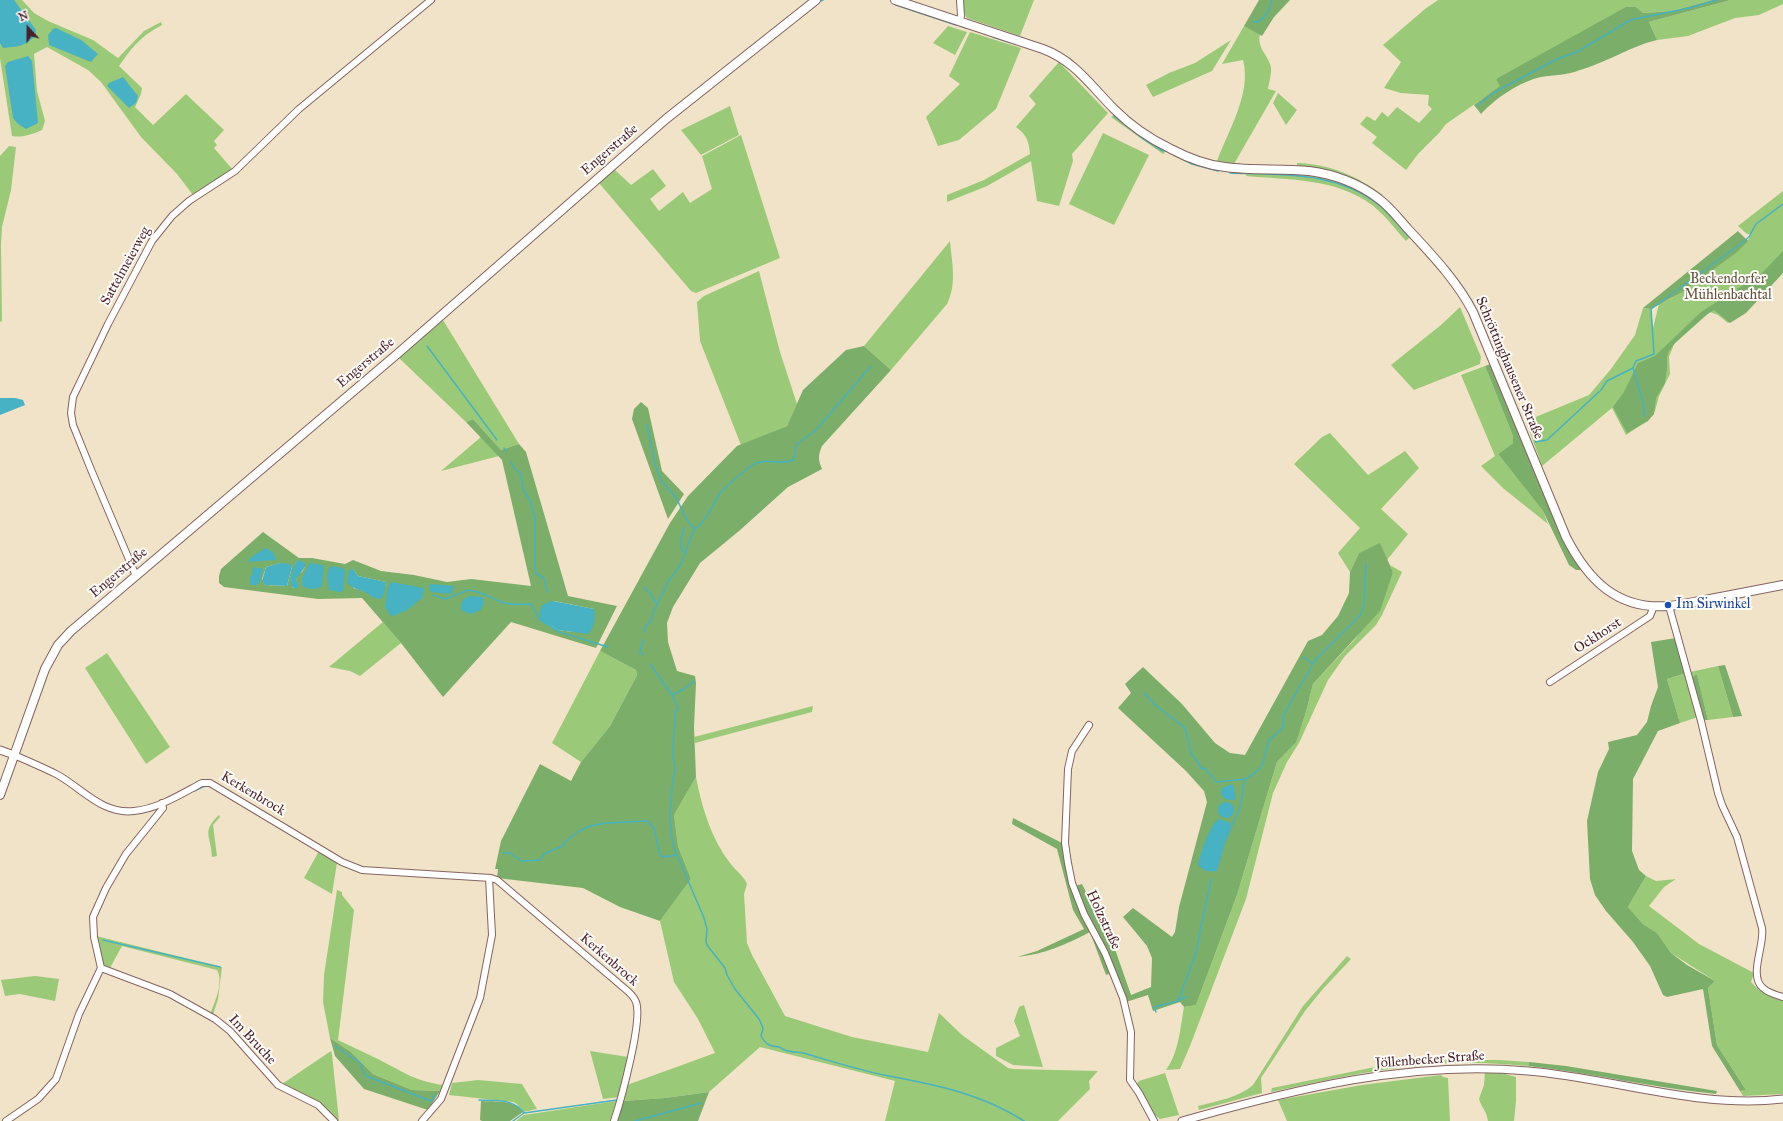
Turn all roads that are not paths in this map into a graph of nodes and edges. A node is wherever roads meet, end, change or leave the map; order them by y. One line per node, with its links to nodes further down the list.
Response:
1 (431, 0): 6 (street, Sattelmeierweg)
2 (816, 0): 6 (main road, Engerstraße)
3 (895, 0): 5 (main road, Schröttinghausener Straße)
4 (960, 0): 5 (street)
5 (959, 22): 8 (main road, Schröttinghausener Straße)
6 (136, 576): 13 (main road, Engerstraße)
7 (1783, 585): 9 (main road, Schröttinghausener Straße)
8 (1654, 606): 9 (main road, Schröttinghausener Straße); 10 (street, Ockhorst)
9 (1669, 606): 18 (street)
10 (1550, 682)
11 (1089, 725): 24 (street, Holzstraße)
12 (0, 750): 13 (street)
13 (14, 755): 14 (main road, Engerstraße); 15 (street, Kerkenbrock)
14 (0, 795)
15 (162, 803): 16 (street, Kerkenbrock); 17 (street)
16 (489, 878): 22 (street); 23 (street, Kerkenbrock)
17 (101, 968): 20 (street); 21 (street, Im Bruche)
18 (1783, 997)
19 (1783, 1099): 25 (street, Jöllenbecker Straße)
20 (6, 1121)
21 (334, 1121)
22 (422, 1121)
23 (614, 1121)
24 (1154, 1121)
25 (1182, 1121)

